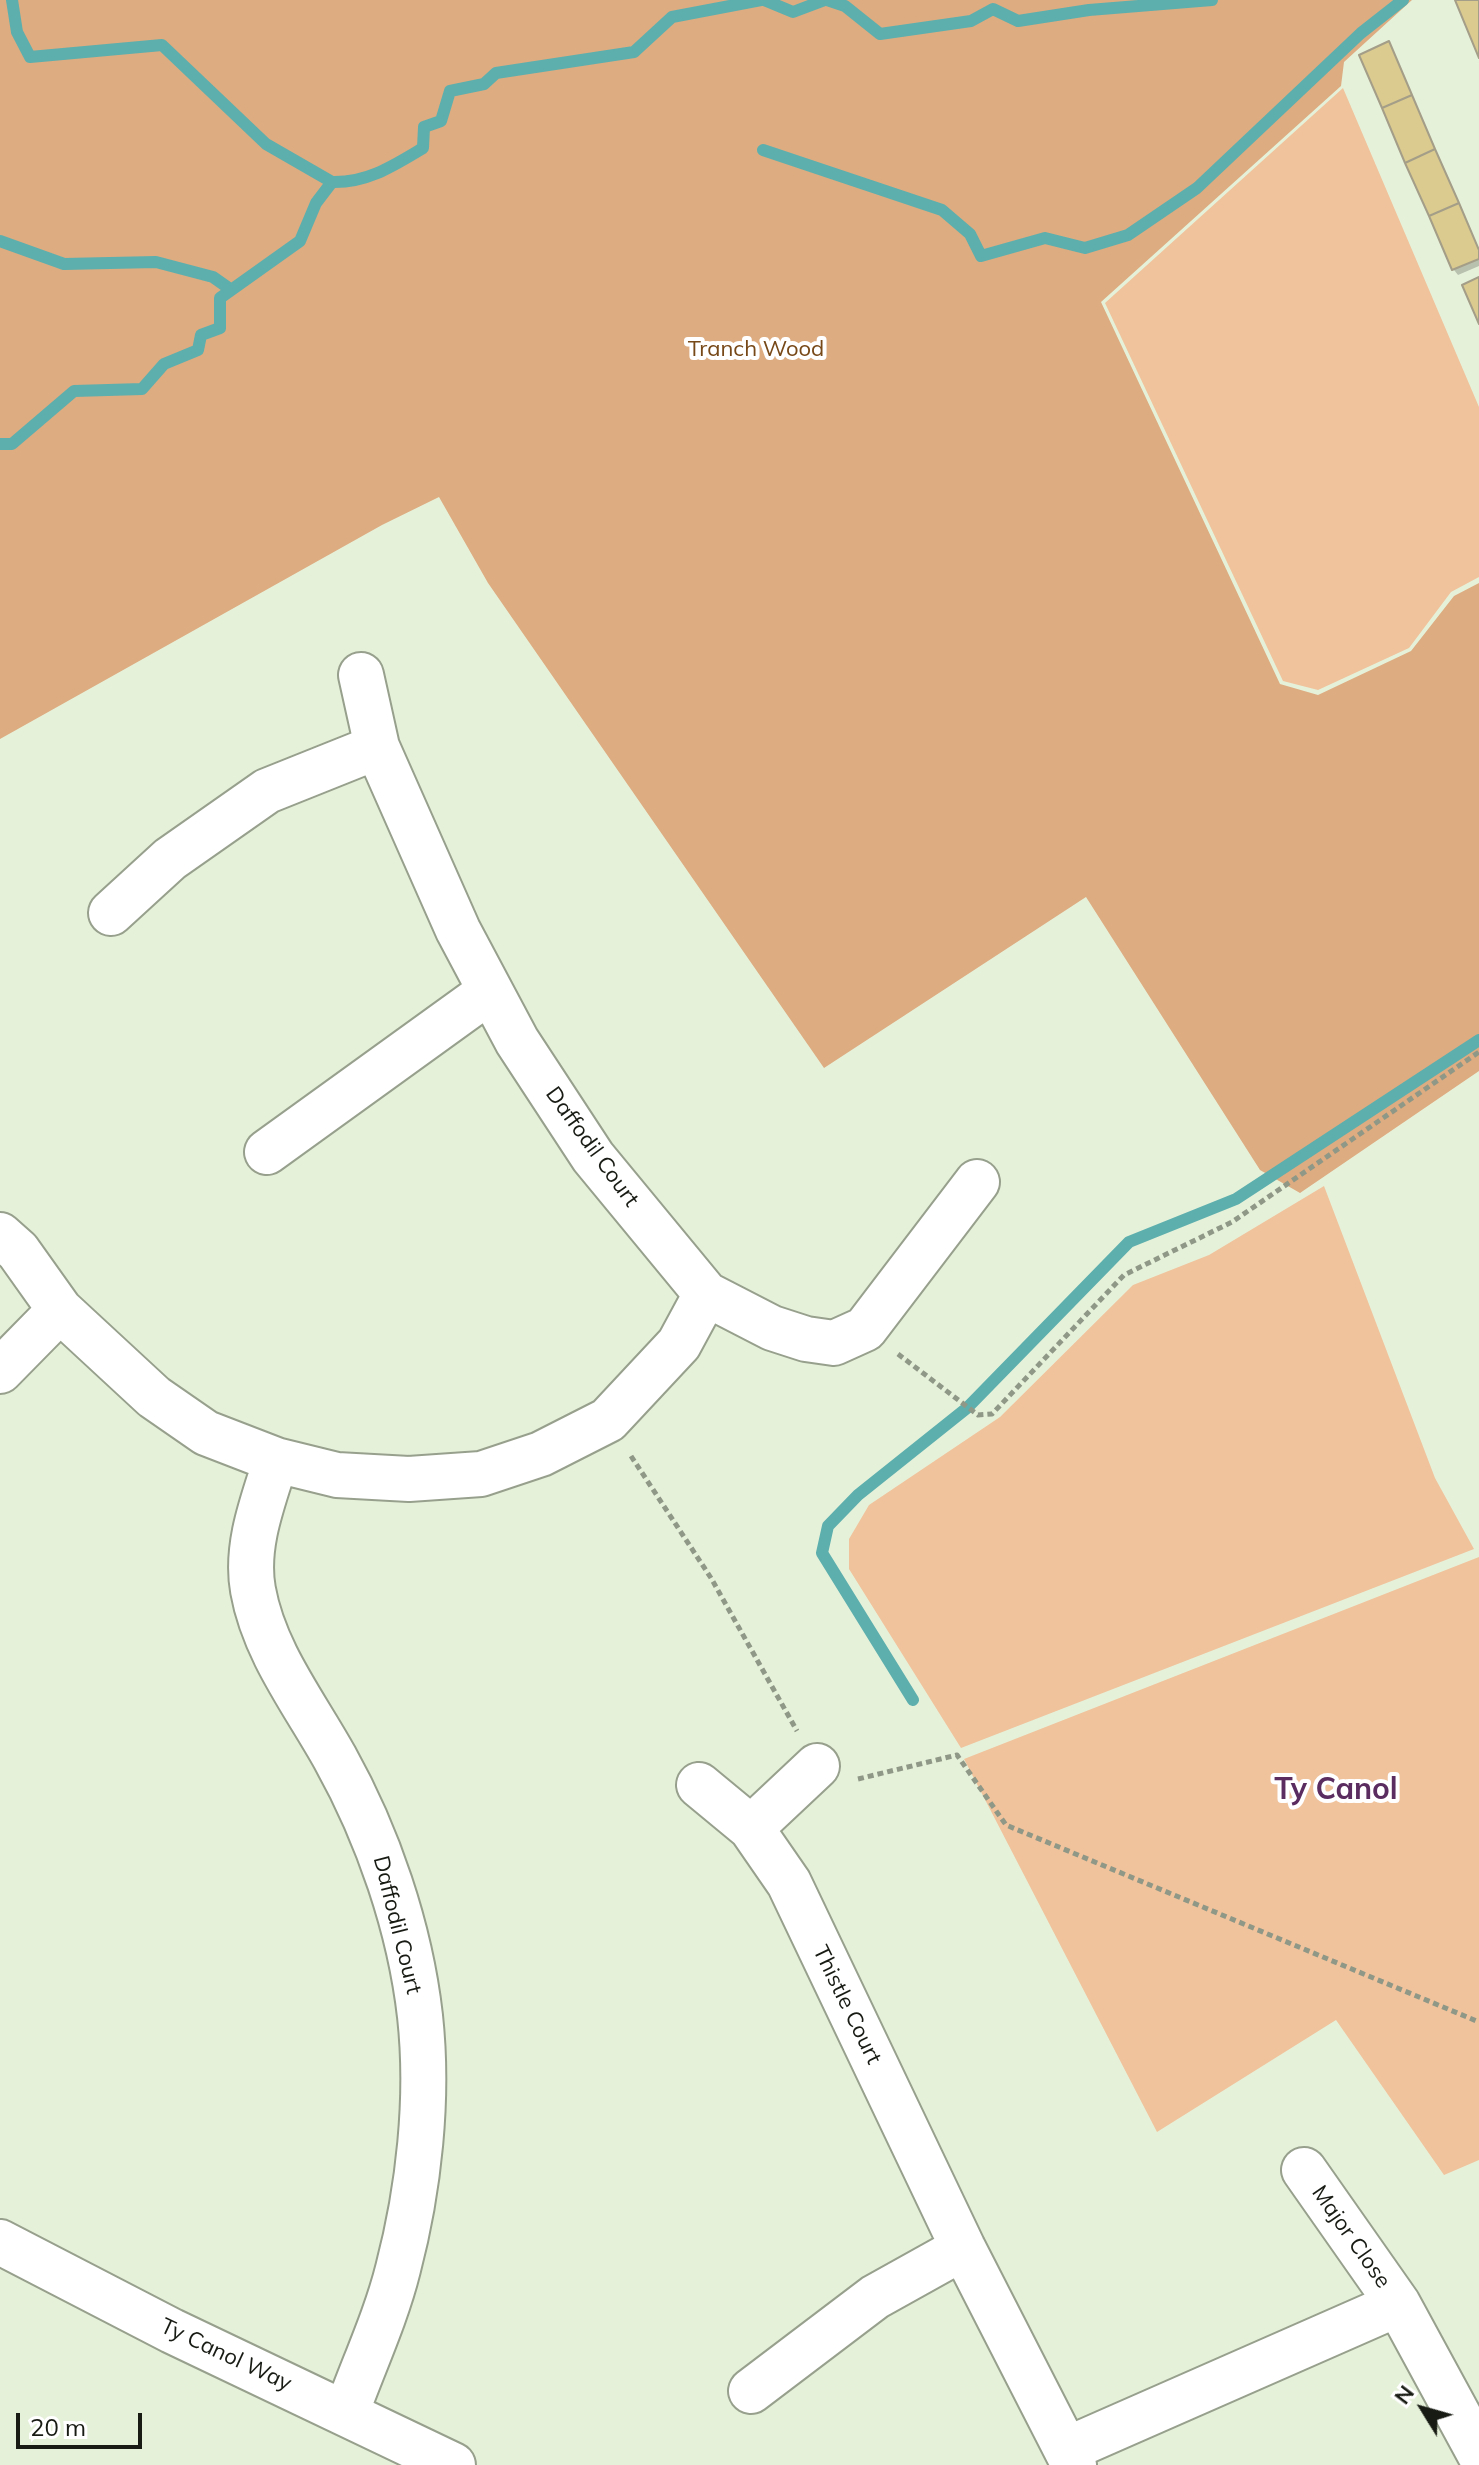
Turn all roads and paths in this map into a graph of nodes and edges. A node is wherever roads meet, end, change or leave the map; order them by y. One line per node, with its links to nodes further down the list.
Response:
1 (361, 675): 2 (street, Daffodil Court)
2 (377, 747): 3 (street); 4 (street, Daffodil Court)
3 (111, 913)
4 (490, 991): 6 (street); 9 (street, Daffodil Court)
5 (1479, 1052): 11 (path)
6 (267, 1152)
7 (977, 1182): 11 (street)
8 (0, 1235): 10 (street)
9 (706, 1294): 11 (street, Daffodil Court); 13 (street)
10 (60, 1310): 12 (street); 14 (street)
11 (865, 1329)
12 (0, 1371)
13 (608, 1420): 14 (street); 15 (path)
14 (276, 1460): 24 (street, Daffodil Court)
15 (817, 1766): 17 (street); 18 (path)
16 (699, 1785): 17 (street, Thistle Court)
17 (751, 1828): 21 (street, Thistle Court)
18 (1479, 2022)
19 (1304, 2170): 22 (street, Major Close)
20 (0, 2242): 24 (street, Ty Canol Way)
21 (963, 2248): 23 (street); 26 (street, Thistle Court)
22 (1398, 2304): 25 (street); 26 (street, Thistle Court)
23 (751, 2391)
24 (347, 2411): 27 (street, Ty Canol Way)
25 (1479, 2453)
26 (1071, 2457)
27 (453, 2465)

